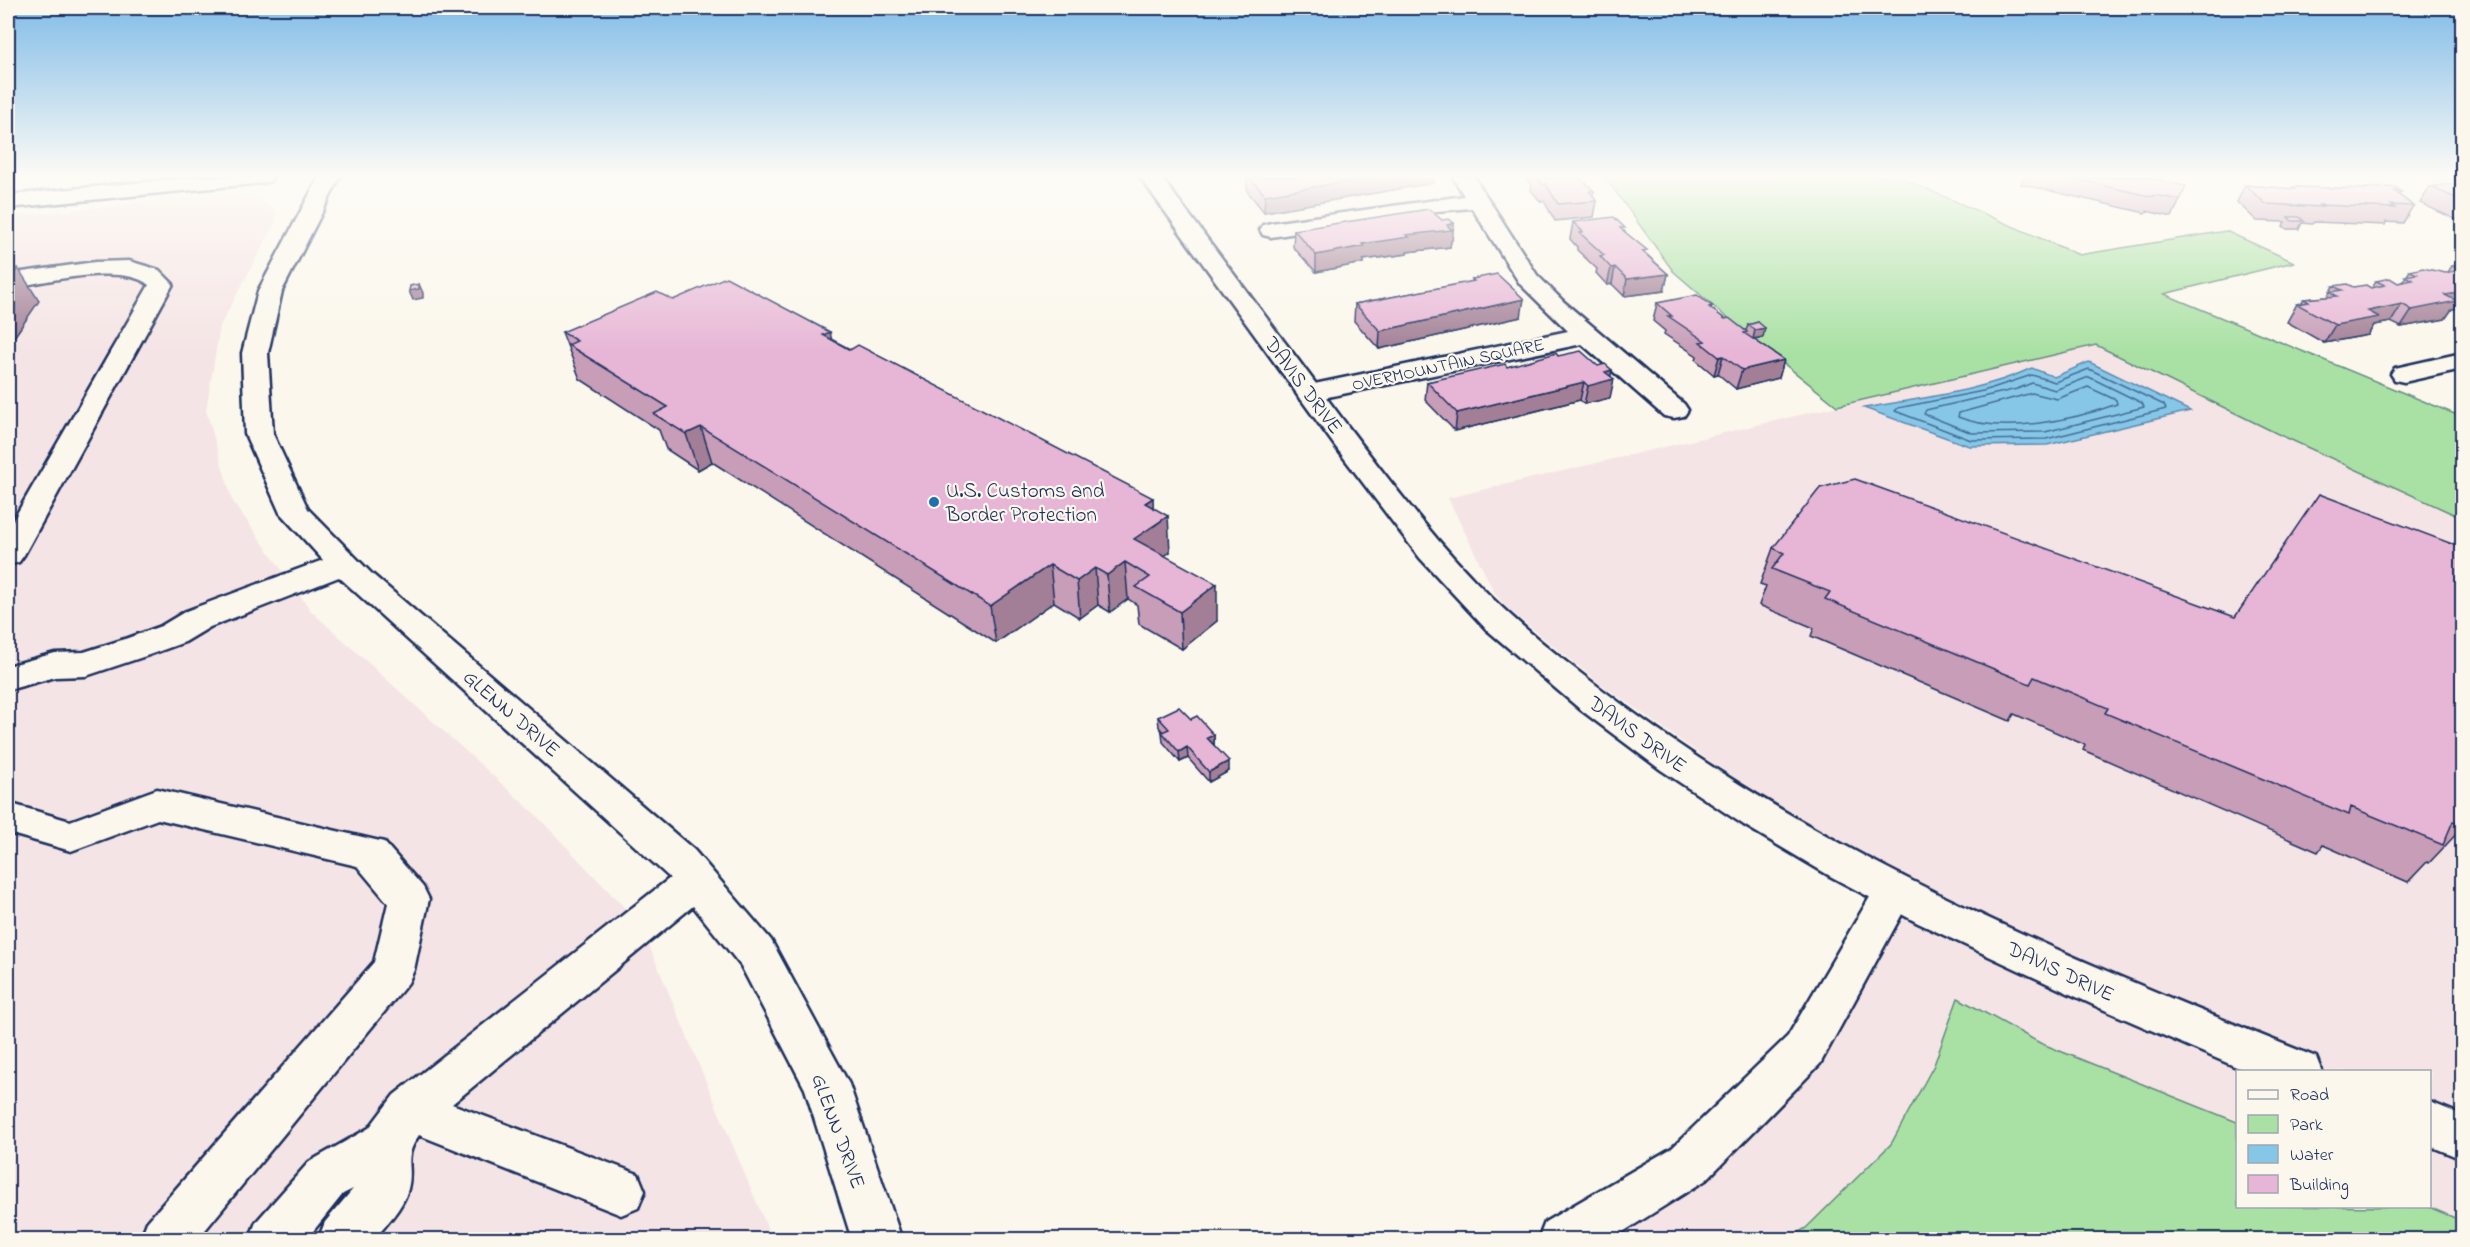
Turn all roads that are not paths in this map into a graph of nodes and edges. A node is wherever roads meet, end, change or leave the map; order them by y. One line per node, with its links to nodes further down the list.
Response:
1 (299, 235): 11 (street, GLENN DRIVE)
2 (1193, 235): 8 (street, DAVIS DRIVE)
3 (1500, 235): 5 (street)
4 (8, 281): 10 (street)
5 (1587, 335): 8 (street, OVERMOUNTAIN SQUARE); 9 (street)
6 (2463, 361): 7 (street)
7 (2404, 374)
8 (1309, 393): 15 (street, DAVIS DRIVE)
9 (1674, 410)
10 (8, 555)
11 (344, 564): 12 (street); 14 (street, GLENN DRIVE)
12 (8, 678)
13 (8, 818): 21 (street)
14 (696, 880): 18 (street); 24 (street, GLENN DRIVE)
15 (1894, 892): 16 (street, DAVIS DRIVE); 25 (street)
16 (2297, 1070)
17 (2431, 1124): 19 (street)
18 (398, 1127): 20 (street); 22 (street); 23 (street)
19 (2463, 1137)
20 (621, 1191)
21 (165, 1239)
22 (274, 1239)
23 (343, 1239)
24 (877, 1239)
25 (1563, 1239)

